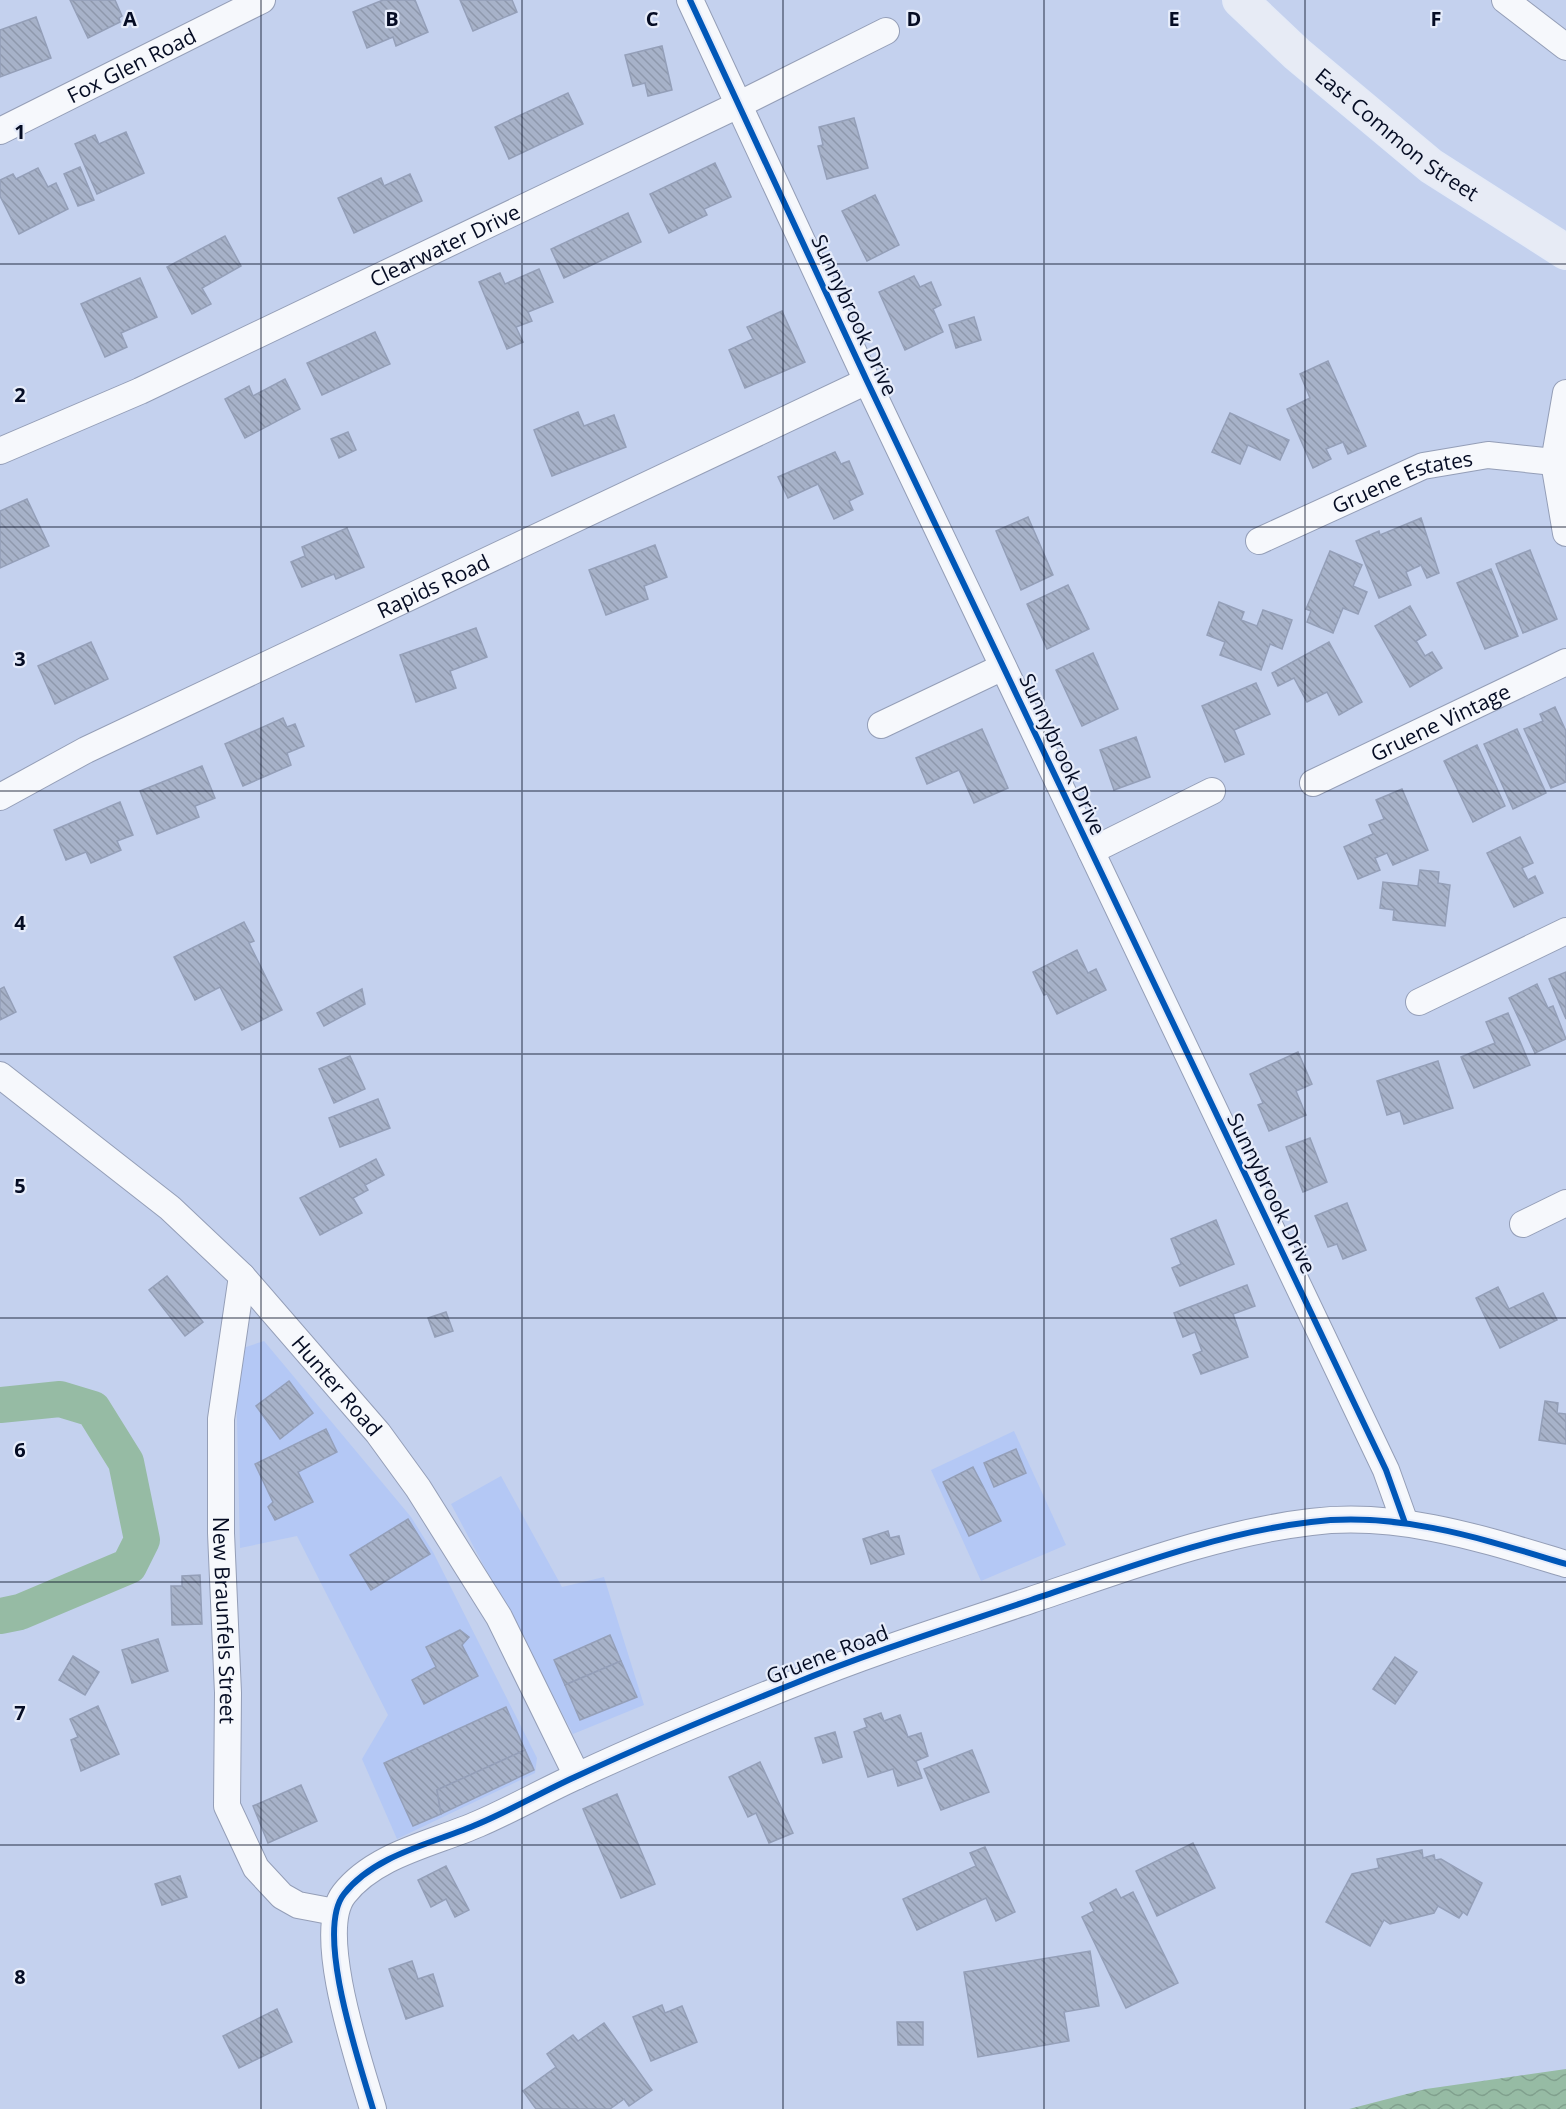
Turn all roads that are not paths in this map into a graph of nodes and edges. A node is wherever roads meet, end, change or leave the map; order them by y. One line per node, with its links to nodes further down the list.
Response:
1 (690, 0): 7 (street, Sunnybrook Drive)
2 (1240, 0): 9 (main road, East Common Street)
3 (1505, 0): 6 (street)
4 (258, 1): 8 (street, Fox Glen Road)
5 (886, 31): 7 (street, Clearwater Drive)
6 (1566, 47)
7 (738, 105): 10 (street, Sunnybrook Drive); 12 (street, Clearwater Drive)
8 (0, 131)
9 (1566, 252)
10 (867, 381): 17 (street, Sunnybrook Drive); 21 (street, Rapids Road)
11 (1566, 393): 13 (street)
12 (0, 451)
13 (1554, 462): 14 (street); 15 (street, Gruene Estates)
14 (1566, 533)
15 (1259, 542)
16 (1566, 662): 19 (street, Gruene Vintage)
17 (1003, 667): 18 (street); 22 (street, Sunnybrook Drive)
18 (881, 725)
19 (1313, 783)
20 (1212, 791): 22 (street)
21 (0, 797)
22 (1091, 851): 29 (street, Sunnybrook Drive)
23 (1566, 931): 24 (street)
24 (1419, 1002)
25 (0, 1075): 28 (street, Hunter Road)
26 (1566, 1203): 27 (street)
27 (1523, 1224)
28 (242, 1276): 31 (street, Hunter Road); 32 (street, New Braunfels Street)
29 (1405, 1523): 30 (street, Gruene Road); 31 (street, Gruene Road)
30 (1566, 1564)
31 (577, 1776): 32 (street, Gruene Road)
32 (335, 1912): 33 (street)
33 (373, 2109)

